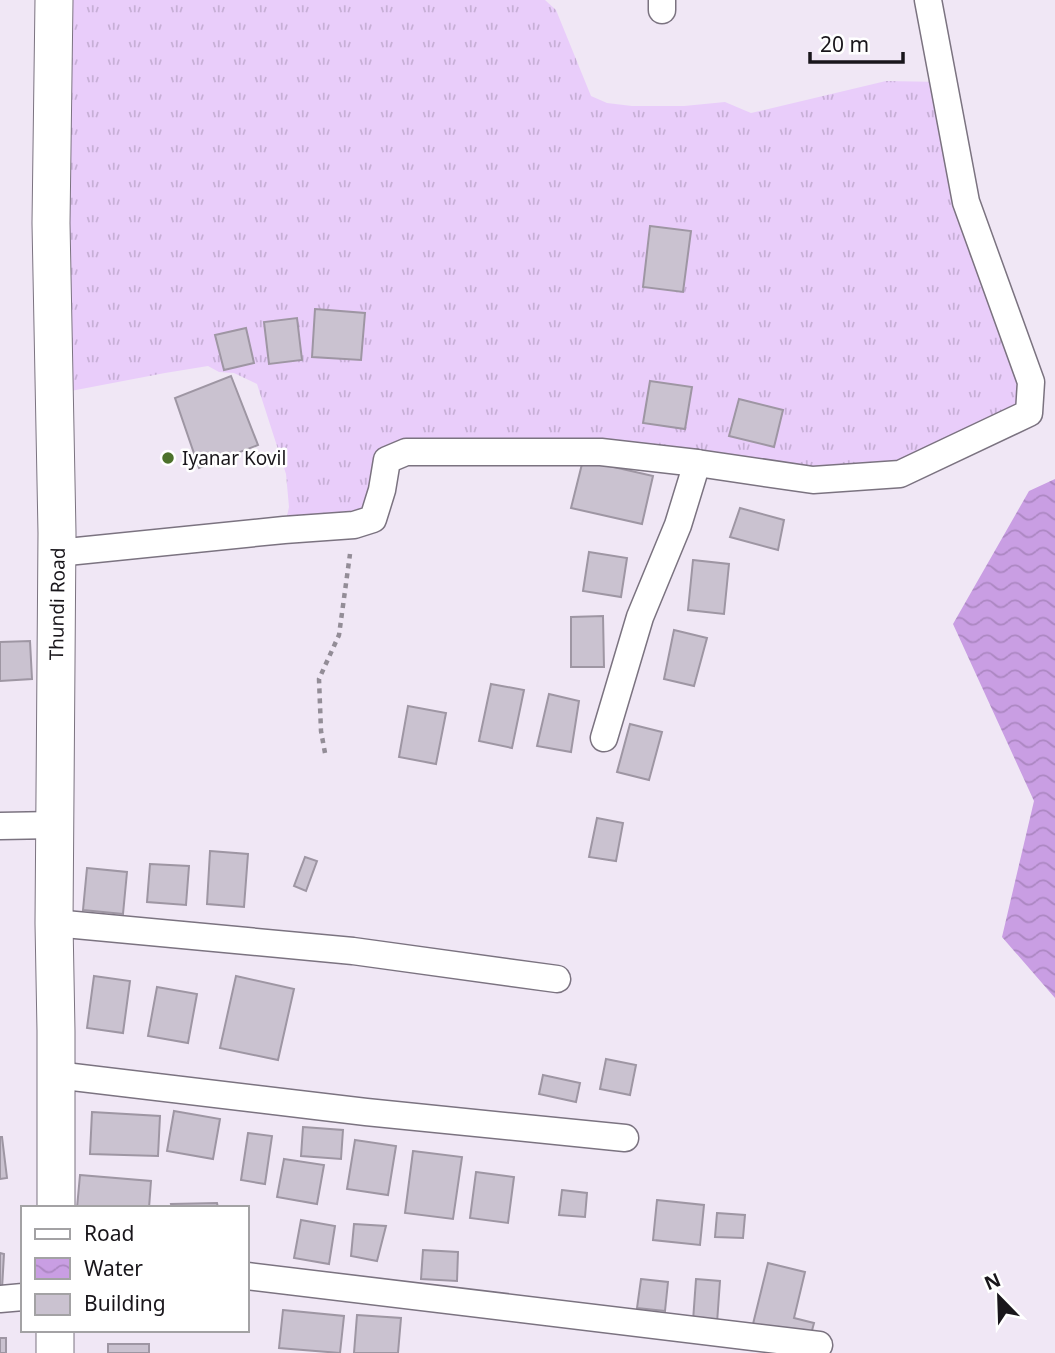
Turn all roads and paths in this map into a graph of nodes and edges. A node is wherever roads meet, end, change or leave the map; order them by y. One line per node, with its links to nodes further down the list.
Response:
1 (54, 0): 5 (main road, Thundi Road)
2 (929, 0): 3 (street)
3 (697, 463): 4 (street); 6 (street)
4 (354, 525): 5 (street); 7 (path)
5 (57, 553): 8 (main road, Thundi Road)
6 (604, 738)
7 (325, 753)
8 (55, 825): 9 (street); 10 (main road, Thundi Road)
9 (0, 826)
10 (54, 923): 11 (street); 12 (main road, Thundi Road)
11 (557, 979)
12 (56, 1075): 13 (street); 14 (main road, Thundi Road)
13 (625, 1139)
14 (55, 1206)
15 (248, 1276): 19 (street)
16 (21, 1297): 17 (street)
17 (0, 1299)
18 (55, 1332): 20 (main road)
19 (819, 1345)
20 (55, 1353)

